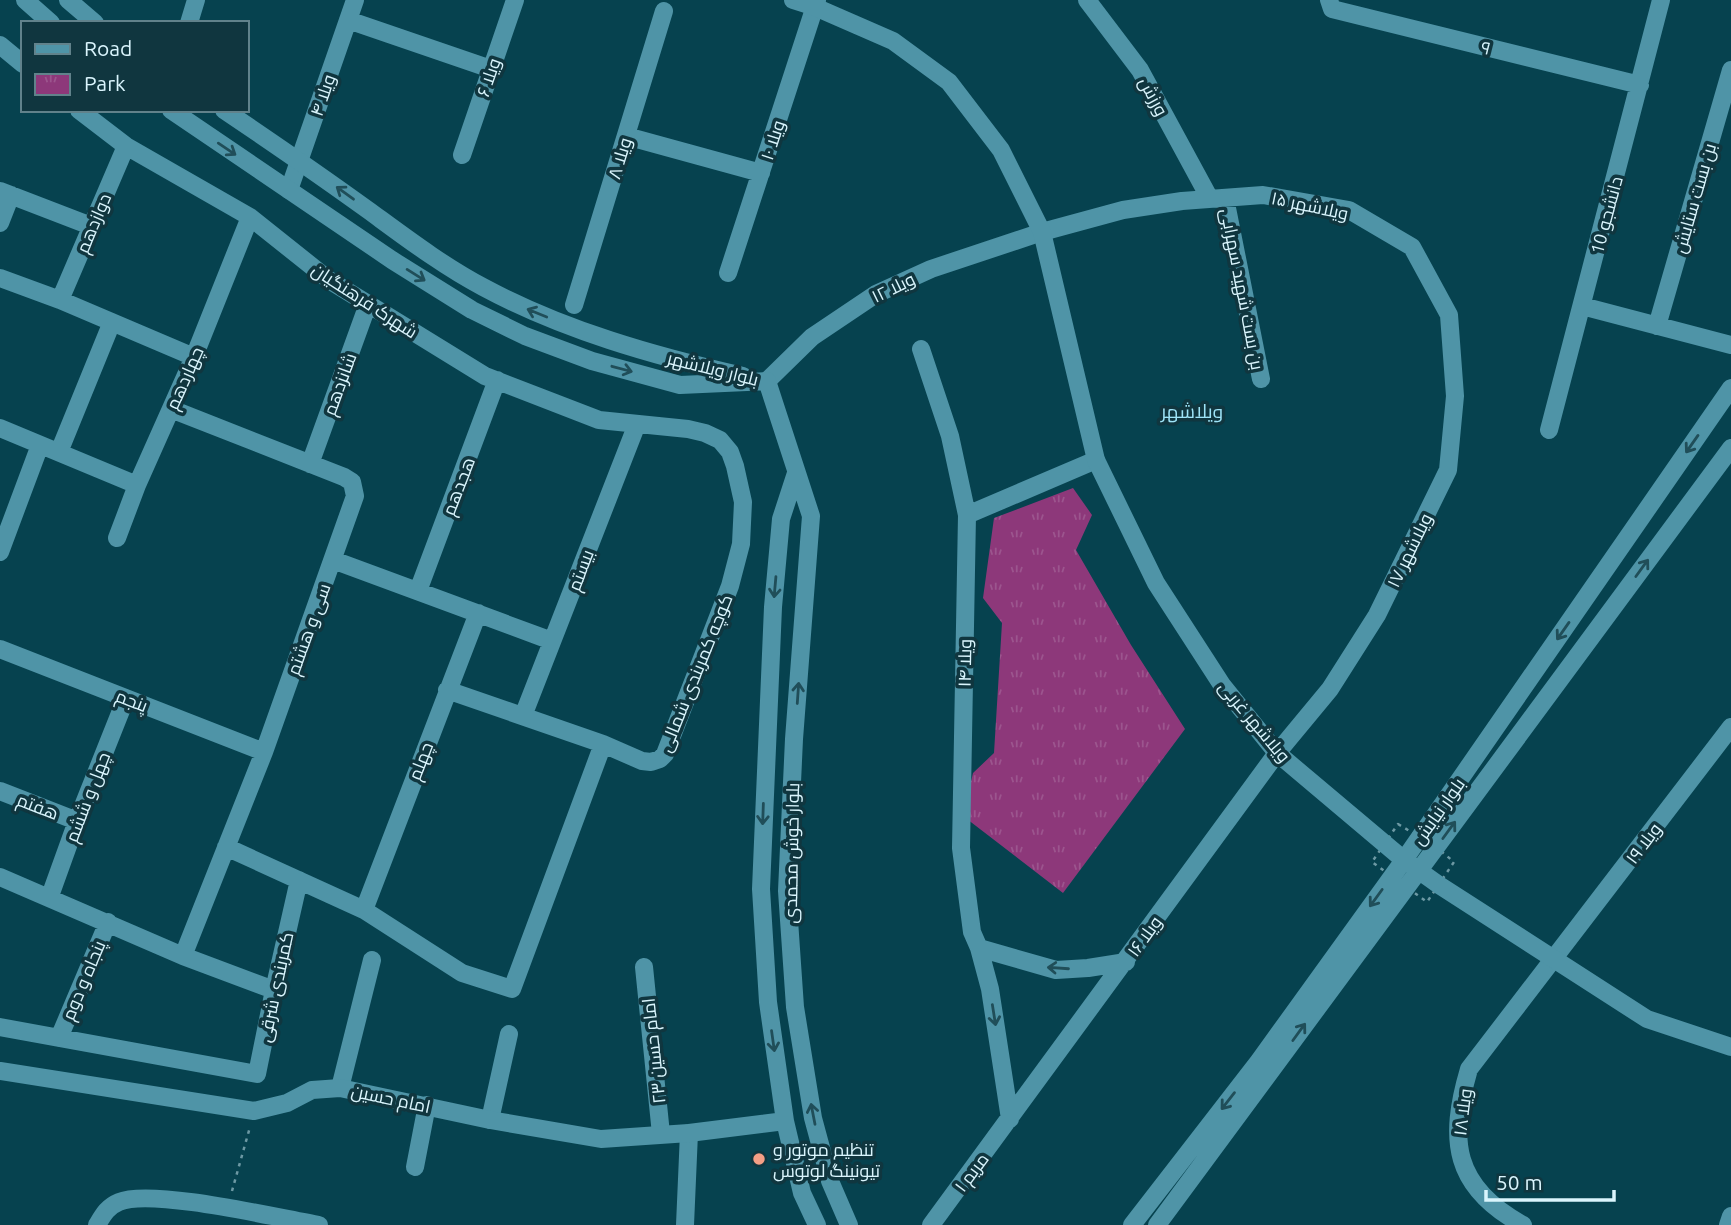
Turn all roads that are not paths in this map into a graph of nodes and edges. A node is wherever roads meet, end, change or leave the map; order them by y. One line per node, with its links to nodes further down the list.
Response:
1 (25, 0): 13 (street)
2 (68, 0): 14 (street)
3 (196, 0): 15 (street)
4 (355, 0): 12 (street, ۴ ویلا)
5 (514, 0): 18 (street, ۶ ویلا)
6 (793, 0): 9 (street, ویلاشهر غربی)
7 (1087, 0): 31 (street, ورزش)
8 (1661, 0): 20 (street, دانشجو 10)
9 (816, 4): 28 (street, ۱۰ ویلا); 35 (street, ویلاشهر غربی)
10 (1330, 5): 20 (street, ۹)
11 (664, 11): 24 (street, ویلا ۸)
12 (348, 20): 18 (street); 27 (street, ۴ ویلا)
13 (49, 21)
14 (93, 21)
15 (190, 21)
16 (1, 50): 17 (street)
17 (21, 63)
18 (491, 69): 26 (street, ۶ ویلا)
19 (1731, 70): 44 (street, بن بست ستایش)
20 (1640, 85): 41 (street, دانشجو 10)
21 (82, 112): 25 (street, شهرک فرهنگیان)
22 (174, 112): 29 (street, بلوار ویلاشهر, one-way to 29)
23 (227, 112): 27 (street, بلوار ویلاشهر)
24 (626, 136): 28 (street); 40 (street, ویلا ۸)
25 (126, 146): 32 (street, شهرک فرهنگیان); 34 (street, دوازدهم)
26 (462, 155)
27 (299, 161): 29 (street, ۴ ویلا); 50 (street, بلوار ویلاشهر, one-way to 27)
28 (761, 173): 36 (street, ۱۰ ویلا)
29 (289, 190): 50 (street, بلوار ویلاشهر, one-way to 50)
30 (6, 193): 33 (street); 34 (street)
31 (1217, 198): 35 (street, ویلاشهر ۱۵); 42 (street, ویلاشهر ۱۵); 48 (street, بن بست شهید سهرابی)
32 (250, 216): 39 (street, شهرک فرهنگیان); 47 (street, چهاردهم)
33 (0, 223)
34 (91, 226): 38 (street, دوازدهم)
35 (1042, 232): 50 (street, ویلا ۱۲); 59 (street, ویلاشهر غربی)
36 (728, 273)
37 (0, 278): 38 (street)
38 (60, 300): 43 (street)
39 (368, 304): 49 (street, شهرک فرهنگیان); 60 (street, شانزدهم)
40 (574, 305)
41 (1582, 306): 44 (street); 55 (street, دانشجو 10)
42 (1449, 315): 83 (street, ویلاشهر ۱۷)
43 (112, 321): 47 (street); 58 (street)
44 (1657, 326): 45 (street)
45 (1731, 345)
46 (920, 349): 64 (street, ۱۴ ویلا)
47 (194, 357): 52 (street, چهاردهم)
48 (1261, 379)
49 (497, 380): 53 (street, شهرک فرهنگیان); 69 (street, هجدهم)
50 (767, 381): 61 (street)
51 (1731, 388): 63 (street, بلوار نیایش, one-way to 63)
52 (171, 409): 60 (street, سی و هشتم); 62 (street, چهاردهم)
53 (637, 424): 71 (street, بیستم); 81 (street, کوچه کمربندی شمالی)
54 (0, 428): 56 (street)
55 (1549, 430)
56 (40, 445): 58 (street); 67 (street)
57 (1731, 448): 65 (street, بلوار نیایش)
58 (59, 452): 62 (street)
59 (1096, 460): 64 (street); 83 (street, ویلاشهر غربی)
60 (310, 464): 68 (street, سی و هشتم)
61 (796, 473): 79 (street, بلوار خوش محمدی, one-way to 79); 80 (street, بلوار خوش محمدی, one-way to 61)
62 (136, 485): 66 (street, چهاردهم)
63 (1654, 498): 65 (street); 73 (street, بلوار نیایش, one-way to 73)
64 (967, 515): 96 (street, ۱۴ ویلا)
65 (1680, 517): 75 (street, بلوار نیایش, one-way to 65)
66 (117, 538)
67 (0, 552)
68 (333, 559): 69 (street); 82 (street, سی و هشتم)
69 (418, 591): 70 (street)
70 (478, 613): 71 (street); 74 (street, چهلم)
71 (552, 641): 77 (street, بیستم)
72 (0, 649): 76 (street, پنجم)
73 (1533, 674): 75 (street); 89 (street, بلوار نیایش)
74 (447, 690): 77 (street); 94 (street, چهلم)
75 (1552, 690): 90 (street, بلوار نیایش, one-way to 75)
76 (126, 698): 82 (street, پنجم); 87 (street, چهل و ششم)
77 (523, 716): 81 (street)
78 (1731, 727): 98 (street, ۱۹ ویلا)
79 (766, 738): 80 (street); 84 (street, بلوار خوش محمدی)
80 (794, 739): 85 (street, بلوار خوش محمدی)
81 (603, 744): 94 (street)
82 (264, 752): 88 (street, سی و هشتم)
83 (1277, 753): 89 (street, ویلاشهر غربی); 100 (street, ۱۶ ویلا)
84 (765, 757): 85 (street); 113 (street, بلوار خوش محمدی, one-way to 113)
85 (794, 760): 123 (street, بلوار خوش محمدی, one-way to 85)
86 (1, 793): 87 (street, هفتم)
87 (77, 821): 93 (street, چهل و ششم)
88 (226, 847): 92 (street); 97 (street, سی و هشتم)
89 (1404, 860): 90 (street, ویلاشهر غربی); 107 (street, بلوار نیایش, one-way to 107)
90 (1418, 871): 98 (street, ویلاشهر غربی); 107 (street, بلوار نیایش, one-way to 90)
91 (0, 877): 93 (street)
92 (299, 880): 94 (street); 102 (street, کمربندی شرقی)
93 (50, 896): 95 (street)
94 (363, 910)
95 (108, 922): 97 (street); 105 (street, پنجاه و دوم)
96 (979, 948): 100 (street, one-way to 96); 111 (street, ۱۴ ویلا, one-way to 111)
97 (183, 956): 102 (street)
98 (1555, 959): 106 (street, ویلاشهر غربی); 127 (street, ویلا ۱۸)
99 (372, 960): 109 (street)
100 (1126, 962): 111 (street, ۱۶ ویلا)
101 (644, 967): 115 (street, امام حسین ۲۳)
102 (274, 990): 105 (street, کمربندی شرقی)
103 (0, 1027): 105 (street, کمربندی شرقی)
104 (509, 1034): 112 (street)
105 (59, 1038)
106 (1731, 1047)
107 (1265, 1066): 125 (street, بلوار نیایش, one-way to 125); 126 (street, بلوار نیایش)
108 (0, 1071): 109 (street, امام حسین)
109 (340, 1087): 110 (street, امام حسین)
110 (427, 1105): 112 (street, امام حسین); 116 (street)
111 (1010, 1119): 124 (street, ۱ مریم)
112 (490, 1120): 115 (street, امام حسین)
113 (785, 1121): 114 (street, امام حسین); 122 (street, بلوار خوش محمدی)
114 (689, 1133): 115 (street, امام حسین); 121 (street)
115 (661, 1135)
116 (415, 1167)
117 (1731, 1216): 128 (street)
118 (225, 1217): 119 (street); 120 (street)
119 (97, 1225)
120 (318, 1225)
121 (685, 1225)
122 (817, 1225)
123 (849, 1225)
124 (931, 1225)
125 (1132, 1225)
126 (1157, 1225)
127 (1522, 1225)
128 (1728, 1225)

